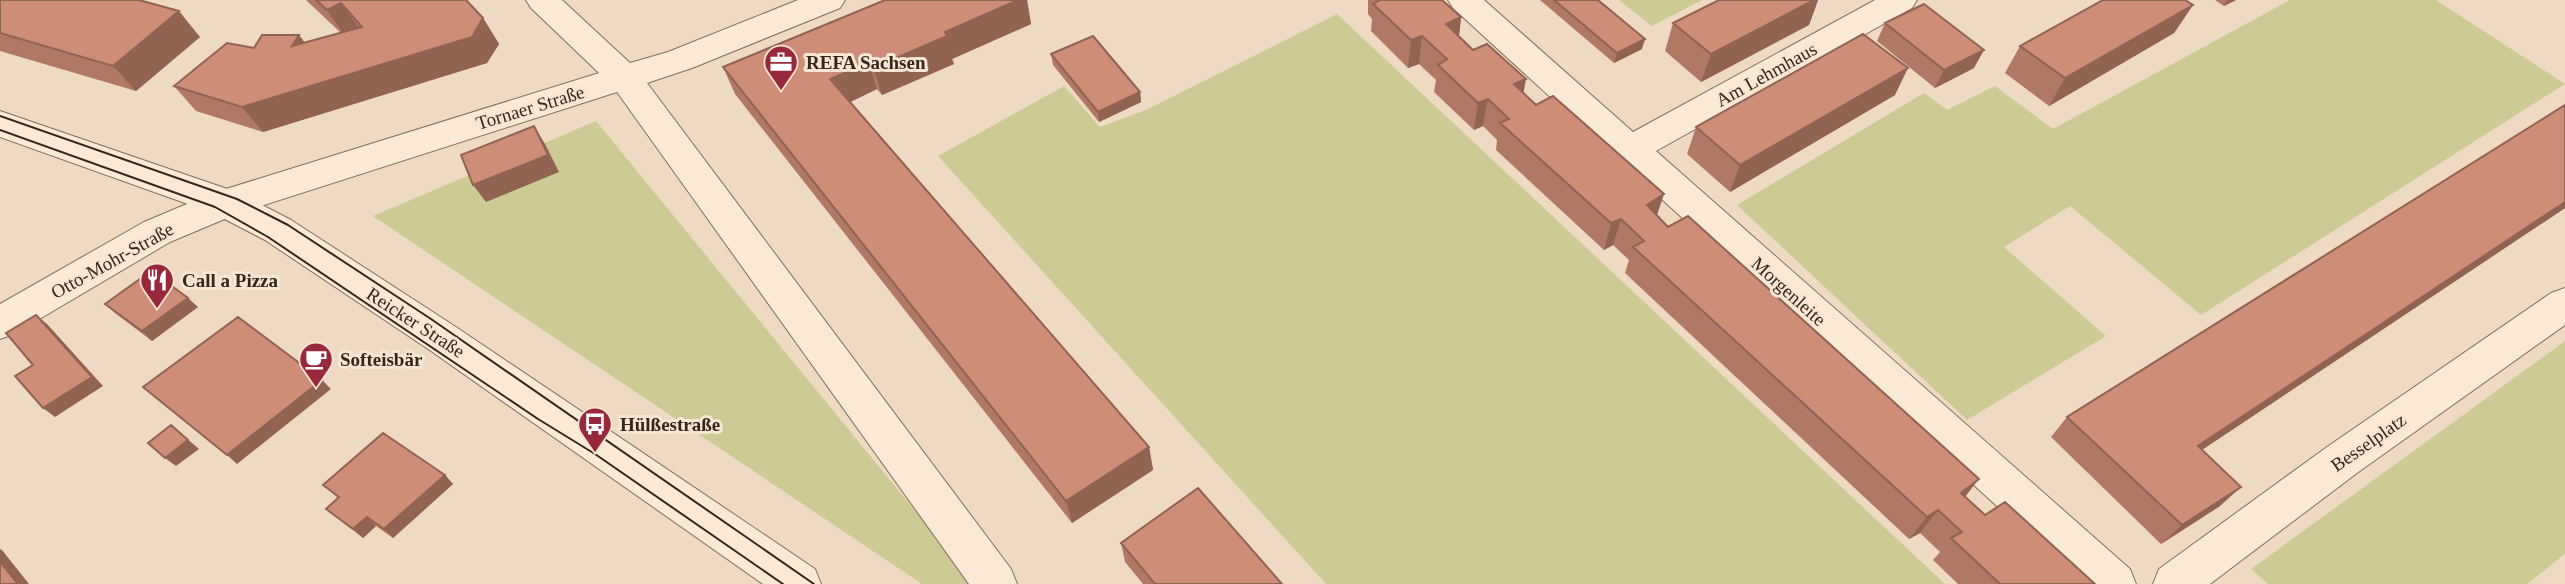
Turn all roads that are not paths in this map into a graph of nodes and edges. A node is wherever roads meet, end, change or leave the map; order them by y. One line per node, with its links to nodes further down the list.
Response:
1 (542, 0): 5 (street)
2 (829, 0): 5 (street, Tornaer Straße)
3 (1464, 0): 7 (street, Morgenleite)
4 (1901, 0): 7 (street, Am Lehmhaus)
5 (625, 78): 8 (street, Tornaer Straße); 12 (street)
6 (0, 124): 8 (street, Reicker Straße)
7 (1632, 149): 13 (street, Morgenleite)
8 (226, 203): 10 (street, Otto-Mohr-Straße); 11 (street, Reicker Straße)
9 (2565, 304): 14 (street, Besselplatz)
10 (0, 323)
11 (799, 584)
12 (995, 584)
13 (2114, 584)
14 (2175, 584)

